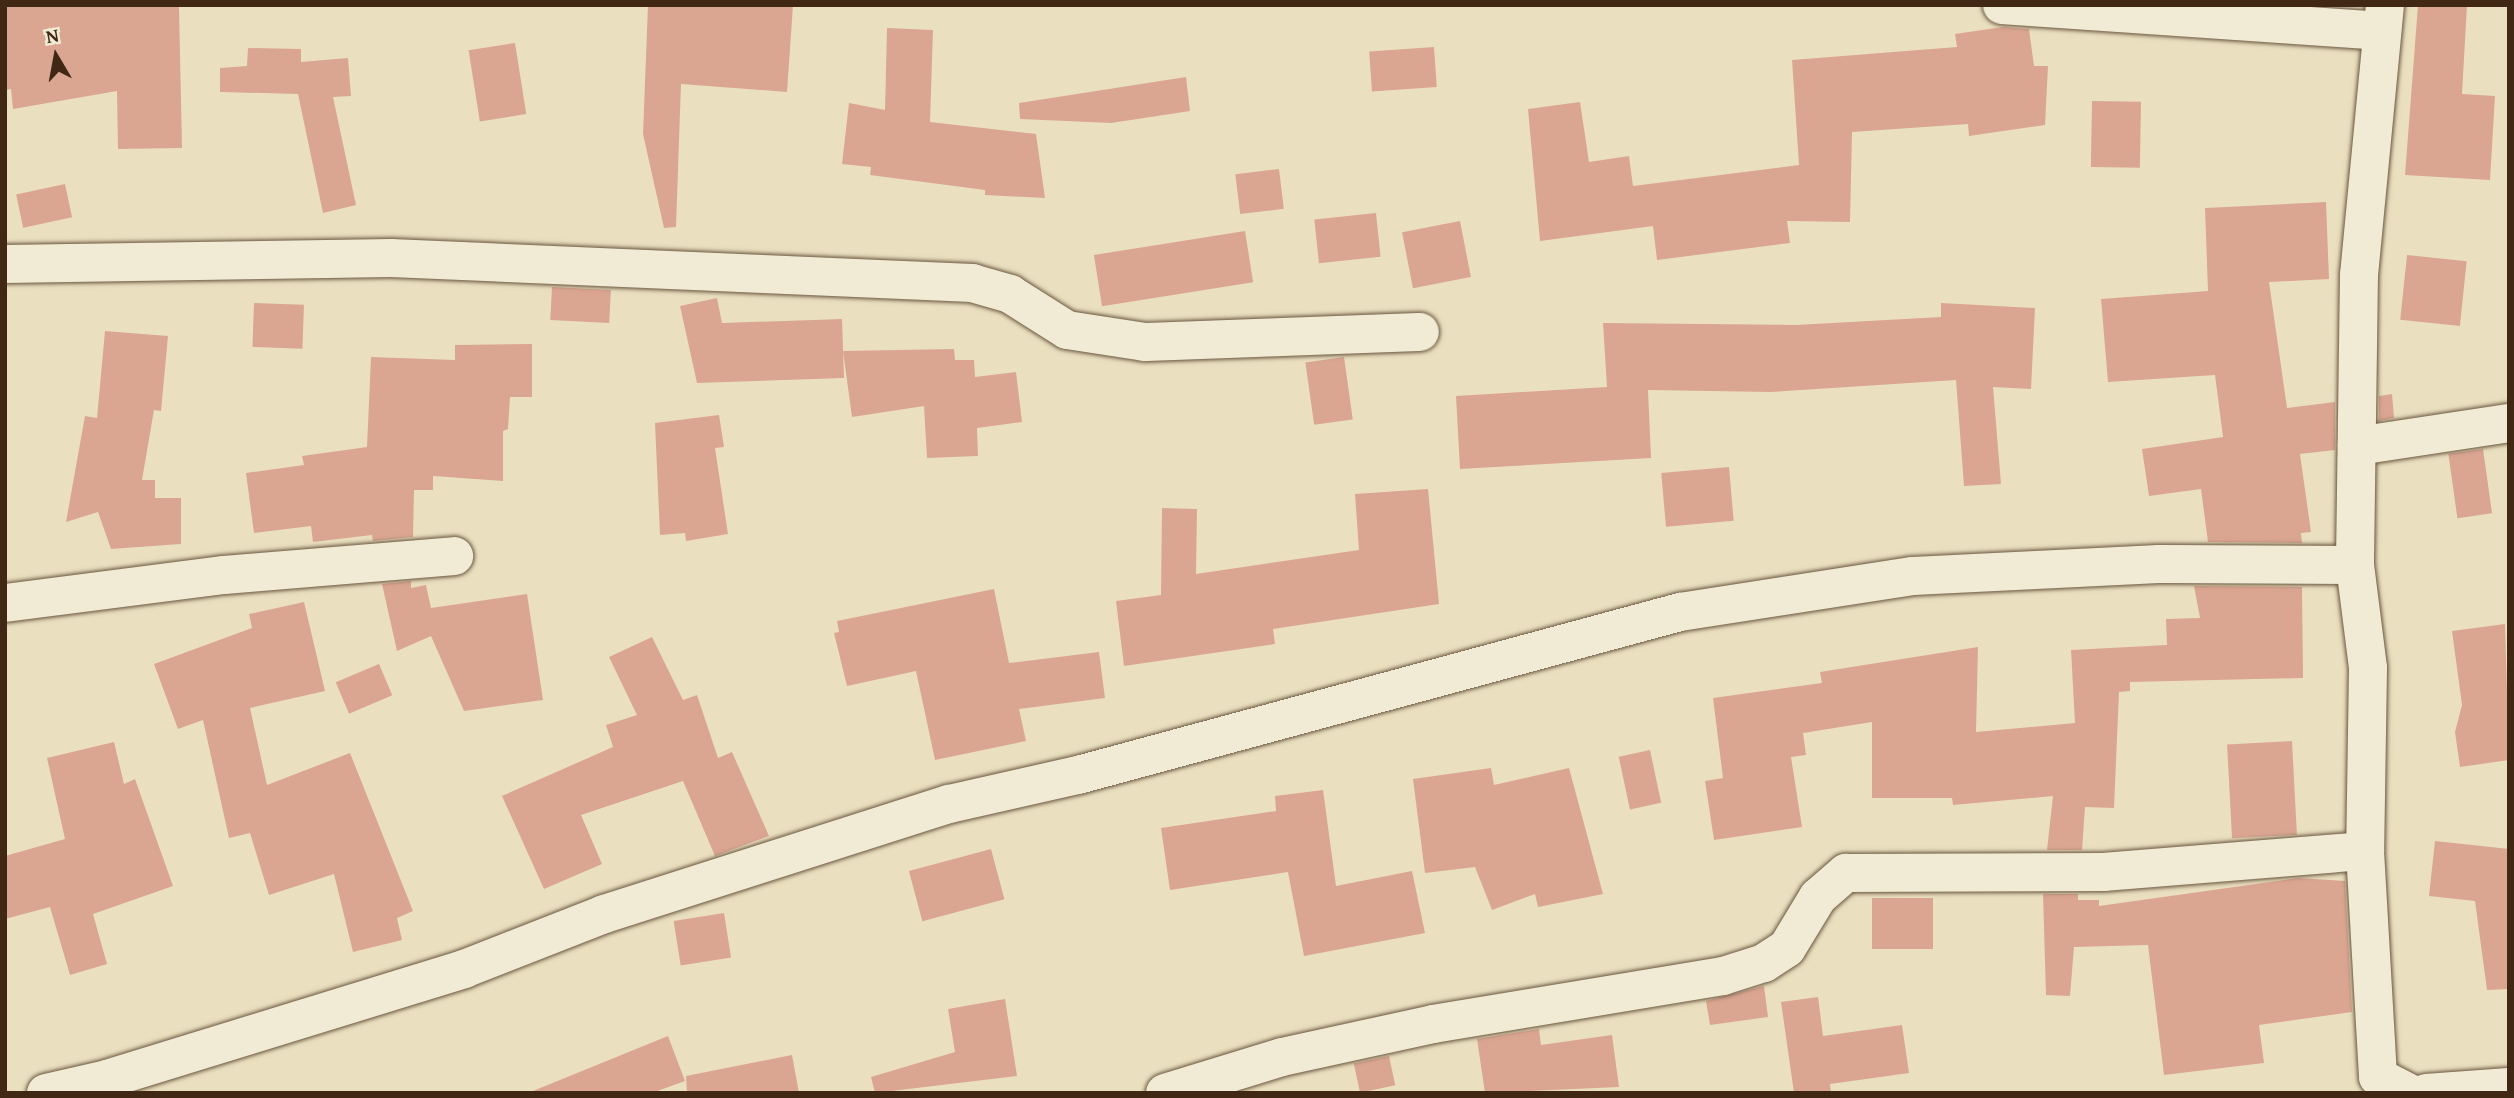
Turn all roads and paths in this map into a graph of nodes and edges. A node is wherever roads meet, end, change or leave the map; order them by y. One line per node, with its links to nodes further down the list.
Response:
1 (2002, 5): 2 (street)
2 (2384, 18): 6 (street)
3 (5, 264): 4 (street)
4 (1420, 332)
5 (2509, 423): 6 (street)
6 (2357, 446): 8 (street)
7 (454, 556): 9 (street)
8 (2355, 565): 10 (street); 12 (street)
9 (5, 603)
10 (2365, 851): 13 (street); 14 (street)
11 (2509, 1087): 15 (street)
12 (46, 1093)
13 (1165, 1093)
14 (2409, 1093)
15 (2426, 1093)

